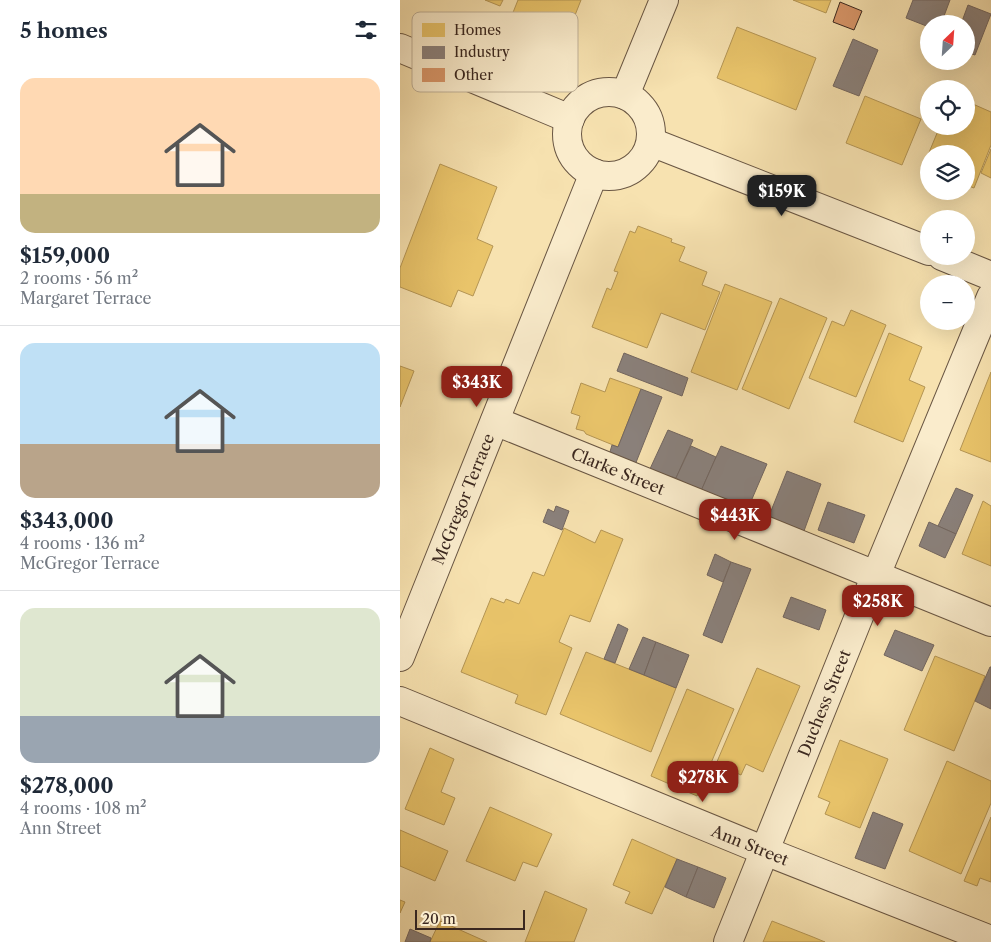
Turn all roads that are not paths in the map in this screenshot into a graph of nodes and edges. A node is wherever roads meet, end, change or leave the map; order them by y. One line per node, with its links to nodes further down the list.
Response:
1 (664, 0): 5 (street)
2 (400, 48): 3 (street)
3 (412, 53)
4 (507, 92): 6 (street)
5 (625, 94): 6 (street); 7 (street)
6 (570, 118): 8 (street)
7 (651, 142): 8 (street); 9 (street)
8 (594, 173): 13 (street, McGregor Terrace)
9 (920, 247)
10 (964, 265): 11 (street)
11 (991, 276)
12 (991, 298): 14 (street, Duchess Street)
13 (495, 421): 14 (street, Clarke Street); 15 (street, McGregor Terrace)
14 (876, 575): 16 (street, Clarke Street); 19 (street, Duchess Street)
15 (407, 621): 17 (street, McGregor Terrace)
16 (991, 622)
17 (400, 657)
18 (400, 701): 19 (street, Ann Street)
19 (764, 851): 20 (street, Ann Street); 21 (street, Duchess Street)
20 (991, 940)
21 (728, 942)

